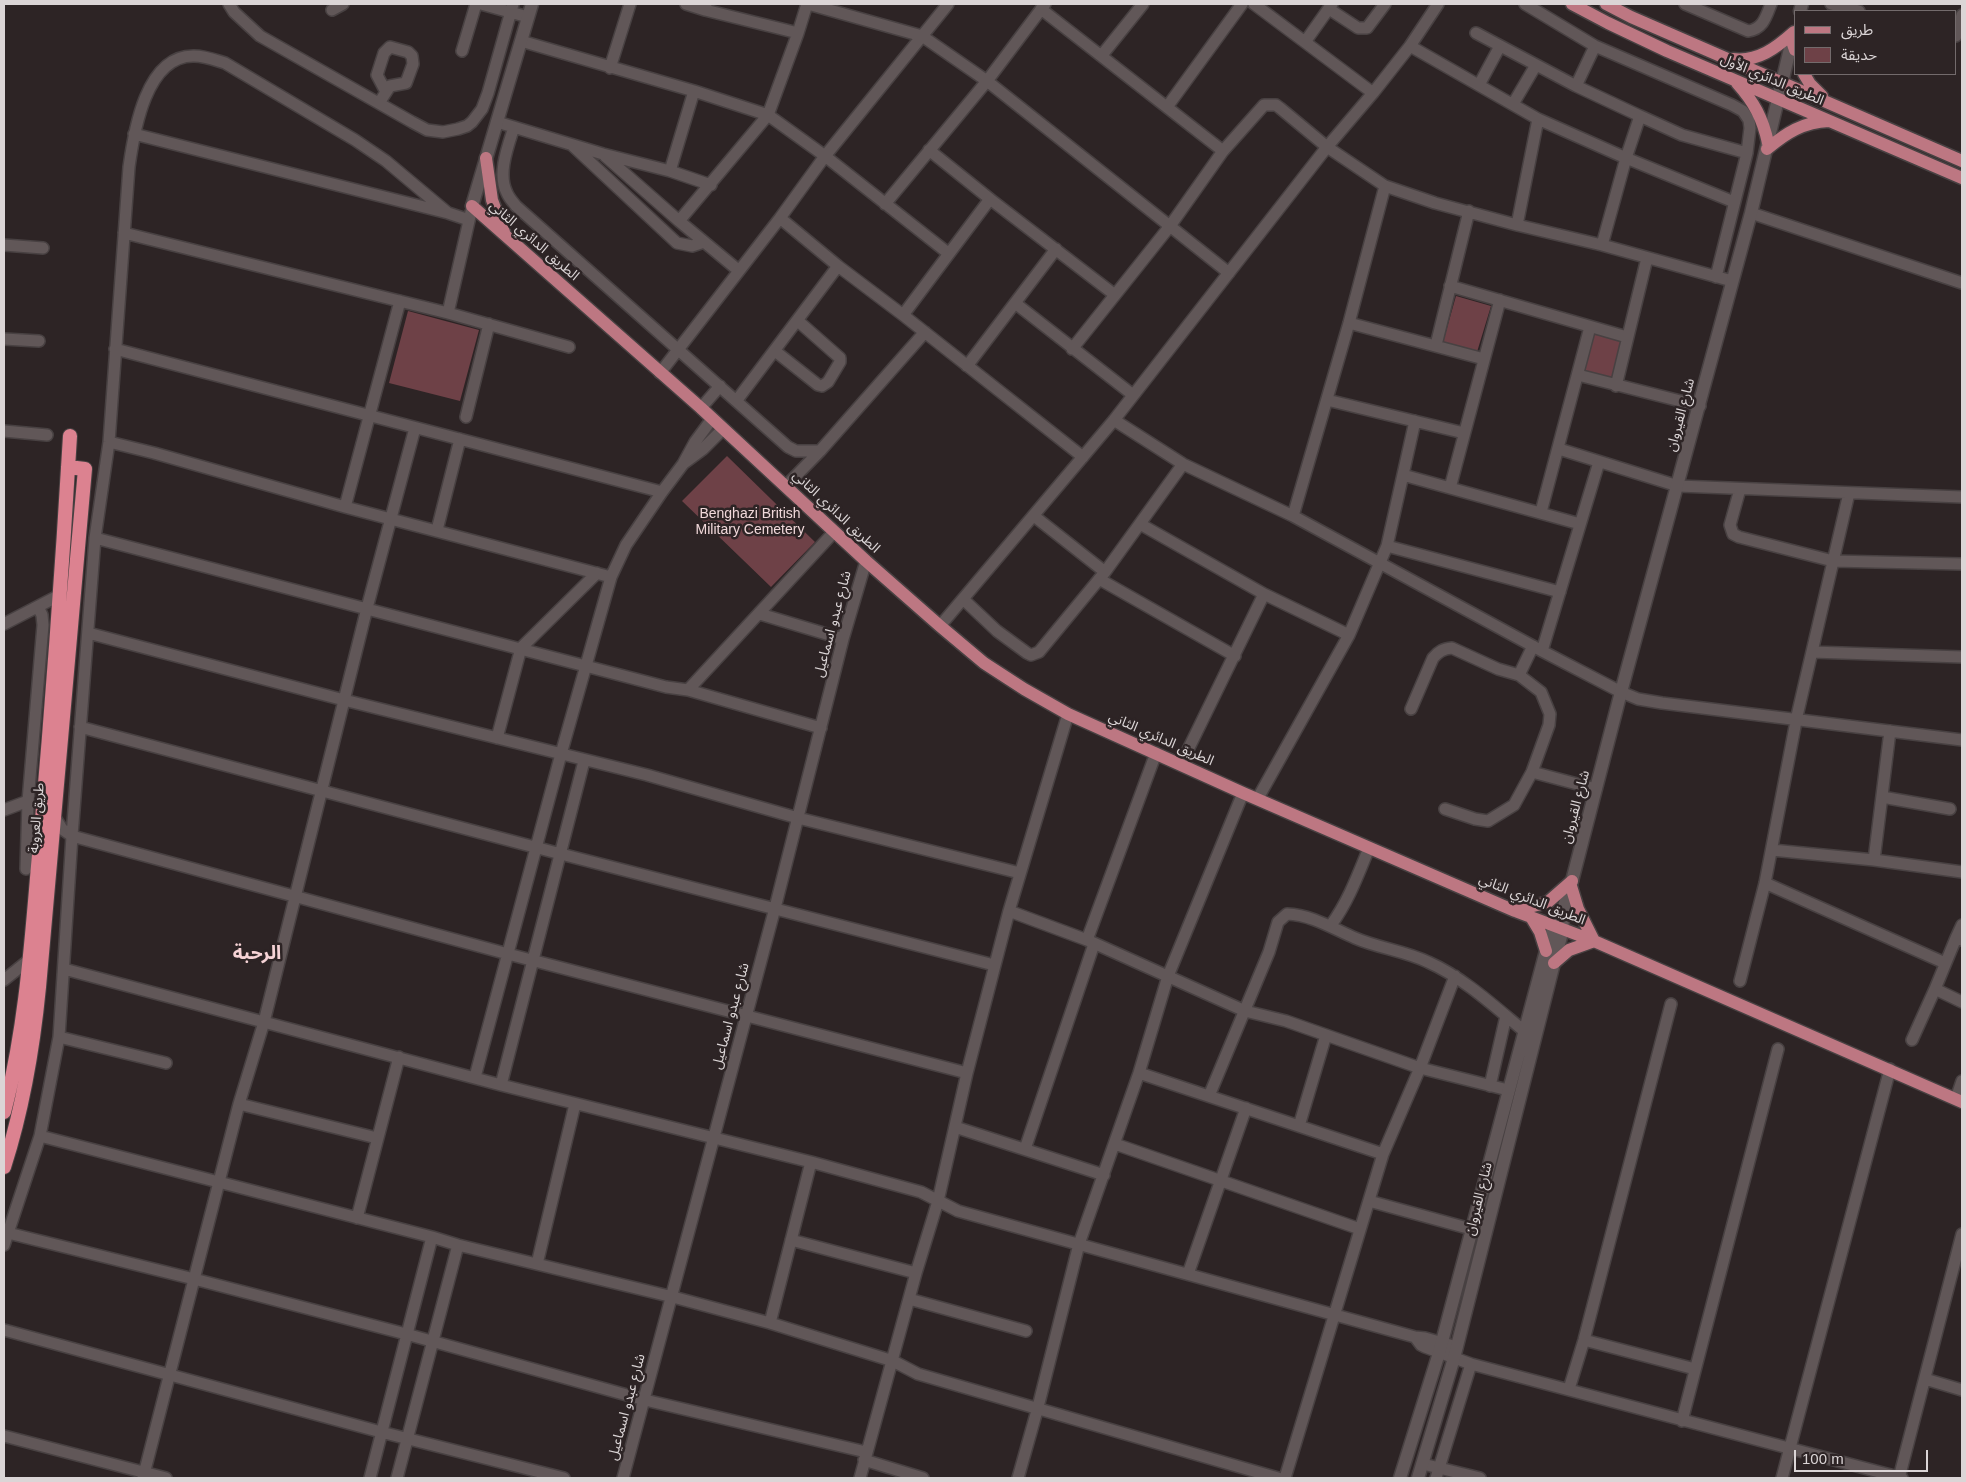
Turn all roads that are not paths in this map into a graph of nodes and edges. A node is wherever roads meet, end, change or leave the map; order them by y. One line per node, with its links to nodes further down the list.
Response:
1 (229, 4): 55 (street)
2 (334, 4): 3 (street)
3 (343, 4)
4 (476, 4): 39 (street)
5 (481, 4): 25 (street)
6 (532, 4): 28 (main road)
7 (630, 4): 43 (street)
8 (686, 4): 23 (street)
9 (808, 4): 29 (street); 31 (street)
10 (948, 4): 31 (street)
11 (1142, 4): 40 (street)
12 (1242, 4): 57 (street)
13 (1254, 4): 35 (street)
14 (1385, 4): 22 (street)
15 (1438, 4): 36 (street)
16 (1525, 4): 38 (street)
17 (1572, 4): 45 (main road, الطريق الدائري الأول)
18 (1606, 4): 41 (main road, الطريق الدائري الأول)
19 (1685, 4): 20 (street)
20 (1771, 4)
21 (1831, 4): 26 (street)
22 (1330, 6): 35 (street)
23 (706, 7): 29 (street)
24 (1043, 7): 40 (street); 46 (street)
25 (511, 8): 28 (street); 55 (street)
26 (1856, 10)
27 (1962, 15): 32 (street)
28 (528, 17): 34 (main road)
29 (798, 33): 58 (street)
30 (1476, 33): 37 (street)
31 (922, 36): 46 (street); 72 (street)
32 (1958, 37)
33 (1794, 38): 41 (main road); 47 (main road, شارع القيروان)
34 (521, 41): 43 (street); 62 (main road)
35 (1305, 42): 52 (street)
36 (1410, 46): 48 (street); 52 (street)
37 (1500, 46): 42 (street); 48 (street)
38 (1595, 46): 49 (street); 70 (street)
39 (462, 51)
40 (1102, 55): 57 (street)
41 (1725, 58): 47 (main road, الطريق الدائري الأول)
42 (1536, 65): 49 (street); 56 (street)
43 (610, 68): 50 (street)
44 (1805, 75): 54 (main road)
45 (1734, 80): 53 (main road, الطريق الدائري الأول); 66 (main road)
46 (987, 81): 68 (street); 90 (street)
47 (1783, 82): 53 (main road, شارع القيروان); 54 (main road, الطريق الدائري الأول)
48 (1479, 85): 56 (street)
49 (1576, 86): 59 (street)
50 (694, 91): 58 (street); 76 (street)
51 (386, 92): 55 (street)
52 (1373, 93): 67 (street)
53 (1778, 100): 61 (main road, الطريق الدائري الأول); 66 (main road, شارع القيروان)
54 (1827, 102): 75 (main road, الطريق الدائري الأول)
55 (379, 104)
56 (1513, 104): 60 (street)
57 (1167, 107): 69 (street)
58 (768, 115): 72 (street); 78 (street)
59 (1640, 116): 70 (street); 74 (street)
60 (1538, 119): 74 (street); 91 (street)
61 (1830, 121): 66 (main road); 77 (main road, الطريق الدائري الأول)
62 (497, 122): 63 (street); 73 (main road)
63 (514, 127): 65 (street); 126 (street)
64 (134, 134): 86 (street); 86 (street); 92 (street)
65 (572, 144): 71 (street); 94 (street)
66 (1768, 146): 85 (main road, شارع القيروان)
67 (1327, 147): 69 (street); 79 (street); 103 (street)
68 (929, 150): 80 (street); 82 (street)
69 (1223, 151): 90 (street)
70 (1747, 153): 81 (street)
71 (603, 154): 76 (street); 89 (street)
72 (825, 156): 82 (street); 87 (street)
73 (486, 158): 83 (main road); 93 (main road)
74 (1626, 158): 81 (street); 96 (street)
75 (1962, 161)
76 (670, 170): 78 (street)
77 (1962, 178)
78 (711, 185): 89 (street)
79 (1385, 186): 84 (street); 115 (street)
80 (990, 199): 98 (street); 99 (street)
81 (1734, 202): 104 (street)
82 (885, 204): 99 (street)
83 (472, 206): 88 (street); 93 (main road, الطريق الدائري الثاني)
84 (1469, 211): 91 (street); 107 (street)
85 (1751, 212): 105 (main road, شارع القيروان); 106 (street)
86 (448, 213): 88 (street)
87 (780, 218): 101 (street); 102 (street)
88 (469, 220): 112 (street)
89 (679, 221): 94 (street)
90 (1170, 226): 103 (street); 108 (street)
91 (1517, 226): 96 (street)
92 (124, 233): 110 (street); 124 (street)
93 (506, 237): 130 (main road, الطريق الدائري الثاني)
94 (704, 242): 102 (street)
95 (4, 245): 97 (street)
96 (1602, 245): 100 (street)
97 (42, 248)
98 (1056, 250): 108 (street); 111 (street)
99 (948, 253): 113 (street)
100 (1647, 258): 104 (street); 119 (street)
101 (838, 266): 113 (street); 114 (street)
102 (738, 270): 126 (street)
103 (1229, 273): 134 (street)
104 (1716, 277): 105 (street)
105 (1732, 282): 137 (main road, شارع القيروان)
106 (1962, 283)
107 (1450, 286): 109 (street); 122 (street)
108 (1115, 295): 125 (street)
109 (1500, 300): 117 (street); 128 (street)
110 (400, 301): 112 (street); 139 (street)
111 (1015, 303): 125 (street); 129 (street)
112 (448, 313): 116 (street)
113 (903, 315): 118 (street)
114 (798, 321): 127 (street); 127 (street)
115 (1349, 323): 122 (street); 136 (street)
116 (490, 324): 123 (street); 140 (street)
117 (1590, 327): 119 (street); 131 (street)
118 (925, 332): 129 (street); 153 (street)
119 (1627, 337): 133 (street)
120 (4, 339): 121 (street)
121 (39, 341)
122 (1436, 345): 128 (street)
123 (569, 347)
124 (115, 349): 139 (street); 151 (street)
125 (1072, 349): 134 (street)
126 (677, 350): 130 (street); 132 (street)
127 (775, 351): 135 (street)
128 (1484, 359): 147 (street)
129 (967, 366): 154 (street)
130 (660, 373): 138 (main road, الطريق الدائري الثاني)
131 (1578, 375): 133 (street); 152 (street)
132 (720, 386): 135 (street); 138 (street)
133 (1616, 386): 137 (street)
134 (1133, 396): 142 (street)
135 (737, 400): 153 (street)
136 (1327, 400): 143 (street); 170 (street)
137 (1700, 406): 161 (main road, شارع القيروان)
138 (701, 408): 141 (main road, الطريق الدائري الثاني)
139 (370, 416): 144 (street); 167 (street)
140 (466, 417)
141 (712, 419): 145 (main road, الطريق الدائري الثاني); 156 (street)
142 (1114, 420): 154 (street); 157 (street)
143 (1415, 421): 147 (street); 159 (street)
144 (415, 428): 150 (street); 171 (street)
145 (723, 429): 156 (street); 160 (main road, الطريق الدائري الثاني)
146 (4, 431): 148 (street)
147 (1464, 433): 162 (street)
148 (47, 435)
149 (70, 436): 158 (highway, طريق العروبة)
150 (460, 439): 164 (street); 174 (street)
151 (108, 442): 167 (street); 176 (street)
152 (1559, 449): 155 (street); 168 (street)
153 (820, 451): 160 (street)
154 (1083, 457): 169 (street)
155 (1600, 462): 161 (street); 173 (street)
156 (683, 464): 164 (street)
157 (1183, 464): 170 (street); 172 (street)
158 (68, 467): 187 (highway, طريق العروبة); 229 (highway, طريق العروبة)
159 (1403, 475): 162 (street); 177 (street)
160 (786, 486): 175 (main road, الطريق الدائري الثاني)
161 (1678, 486): 163 (street); 205 (main road, شارع القيروان)
162 (1450, 488): 168 (street)
163 (1740, 490): 165 (street); 179 (street)
164 (662, 492): 184 (street)
165 (1849, 493): 166 (street); 179 (street)
166 (1962, 497)
167 (345, 506): 171 (street)
168 (1541, 512): 173 (street)
169 (1034, 516): 183 (street); 188 (street)
170 (1293, 516): 180 (street)
171 (392, 518): 174 (street); 190 (street)
172 (1140, 524): 183 (street); 186 (street)
173 (1580, 524): 185 (street)
174 (437, 530): 182 (street)
175 (834, 532): 178 (main road, الطريق الدائري الثاني); 191 (street)
176 (95, 538): 190 (street); 194 (street)
177 (1387, 546): 180 (street); 185 (street)
178 (866, 561): 193 (main road, الطريق الدائري الثاني); 196 (street, شارع عبدو اسماعيل)
179 (1833, 561): 181 (street); 199 (street)
180 (1380, 562): 195 (street); 198 (street)
181 (1962, 564)
182 (597, 573): 184 (street); 197 (street)
183 (1102, 576): 188 (street); 200 (street)
184 (611, 577): 202 (street)
185 (1560, 592): 198 (street)
186 (1264, 594): 195 (street); 200 (street)
187 (60, 595): 189 (street); 255 (highway, طريق العروبة)
188 (963, 599): 193 (street)
189 (38, 607): 192 (street); 225 (street)
190 (366, 608): 197 (street); 206 (street)
191 (760, 614): 196 (street); 204 (street)
192 (4, 624)
193 (940, 626): 208 (main road, الطريق الدائري الثاني)
194 (88, 633): 206 (street); 210 (street)
195 (1349, 635): 224 (street)
196 (844, 639): 211 (street, شارع عبدو اسماعيل)
197 (521, 648): 202 (street); 213 (street)
198 (1537, 648): 203 (street); 205 (street)
199 (1812, 652): 201 (street); 209 (street)
200 (1235, 656): 218 (street)
201 (1962, 657)
202 (585, 666): 204 (street); 216 (street)
203 (1519, 674): 207 (street); 219 (street)
204 (688, 690): 211 (street)
205 (1621, 692): 209 (street); 220 (main road, شارع القيروان)
206 (344, 700): 213 (street); 221 (street)
207 (1411, 709)
208 (1068, 714): 215 (main road, الطريق الدائري الثاني); 239 (street)
209 (1797, 720): 212 (street); 234 (street)
210 (80, 727): 221 (street); 231 (street)
211 (821, 728): 230 (street, شارع عبدو اسماعيل)
212 (1890, 731): 214 (street); 223 (street)
213 (497, 738): 216 (street)
214 (1962, 740)
215 (1156, 753): 218 (main road, الطريق الدائري الثاني); 252 (street)
216 (561, 754): 217 (street); 232 (street)
217 (584, 761): 230 (street); 235 (street)
218 (1181, 764): 222 (main road, الطريق الدائري الثاني)
219 (1532, 772): 220 (street); 226 (street)
220 (1596, 789): 240 (main road, شارع القيروان)
221 (321, 791): 232 (street); 242 (street)
222 (1244, 793): 224 (main road, الطريق الدائري الثاني); 261 (street)
223 (1882, 797): 227 (street); 236 (street)
224 (1258, 798): 233 (main road, الطريق الدائري الثاني)
225 (28, 801): 228 (street); 237 (street)
226 (1445, 809)
227 (1950, 809)
228 (4, 810)
229 (54, 816): 231 (street); 303 (highway, طريق العروبة)
230 (798, 818): 239 (street); 243 (street, شارع عبدو اسماعيل)
231 (72, 836): 242 (street); 260 (street)
232 (537, 847): 235 (street); 254 (street)
233 (1369, 848): 244 (main road, الطريق الدائري الثاني); 247 (street)
234 (1772, 850): 236 (street); 241 (street)
235 (561, 854): 243 (street); 256 (street)
236 (1874, 860): 238 (street)
237 (26, 869)
238 (1962, 872)
239 (1020, 873): 245 (street)
240 (1572, 884): 244 (main road); 249 (main road, شارع القيروان); 251 (main road)
241 (1765, 884): 257 (street); 264 (street)
242 (294, 897): 254 (street); 271 (street)
243 (775, 908): 259 (street); 270 (street, شارع عبدو اسماعيل)
244 (1515, 911): 246 (main road, الطريق الدائري الثاني)
245 (1009, 912): 252 (street); 259 (street)
246 (1531, 917): 249 (main road, الطريق الدائري الثاني); 253 (main road)
247 (1331, 925): 262 (street); 268 (street)
248 (1962, 925): 250 (street)
249 (1558, 927): 251 (main road, الطريق الدائري الثاني); 253 (main road); 258 (main road, شارع القيروان)
250 (1959, 939): 257 (street)
251 (1594, 941): 258 (main road); 280 (main road, الطريق الدائري الثاني)
252 (1091, 942): 261 (street); 300 (street)
253 (1546, 951): 272 (main road)
254 (508, 954): 256 (street); 283 (street)
255 (29, 960): 263 (street); 293 (highway, طريق العروبة)
256 (533, 961): 270 (street); 285 (street)
257 (1945, 963): 265 (street)
258 (1554, 964): 333 (main road, شارع القيروان)
259 (994, 965): 281 (street)
260 (64, 969): 271 (street); 274 (street)
261 (1168, 976): 268 (street); 282 (street)
262 (1455, 976): 269 (street); 279 (street)
263 (4, 980)
264 (1740, 981)
265 (1934, 989): 266 (street); 275 (street)
266 (1962, 1002)
267 (1670, 1004): 330 (street)
268 (1245, 1011): 273 (street); 288 (street)
269 (1506, 1016): 272 (street); 286 (street)
270 (746, 1017): 281 (street); 298 (street, شارع عبدو اسماعيل)
271 (264, 1022): 277 (street); 290 (street)
272 (1524, 1031): 287 (main road)
273 (1326, 1035): 279 (street); 294 (street)
274 (59, 1037): 278 (street); 296 (street)
275 (1912, 1040)
276 (1778, 1050): 336 (street)
277 (399, 1057): 283 (street); 297 (street)
278 (166, 1063)
279 (1420, 1068): 286 (street); 301 (street)
280 (1890, 1069): 289 (main road, الطريق الدائري الثاني); 347 (street)
281 (967, 1072): 295 (street)
282 (1139, 1073): 288 (street); 299 (street)
283 (475, 1077): 285 (street)
284 (1962, 1081): 289 (street)
285 (501, 1085): 291 (street)
286 (1490, 1086): 287 (street)
287 (1508, 1090): 311 (main road)
288 (1209, 1096): 292 (street)
289 (1959, 1101)
290 (239, 1104): 297 (street); 306 (street)
291 (575, 1104): 298 (street); 319 (street)
292 (1246, 1108): 294 (street); 305 (street)
293 (4, 1112)
294 (1299, 1126): 301 (street)
295 (954, 1127): 300 (street); 308 (street)
296 (40, 1136): 306 (street); 312 (street)
297 (377, 1138): 309 (street)
298 (715, 1139): 302 (street); 323 (street, شارع عبدو اسماعيل)
299 (1114, 1144): 304 (street); 305 (street)
300 (1025, 1149): 304 (street)
301 (1383, 1154): 307 (street)
302 (811, 1162): 308 (street); 315 (street)
303 (4, 1167)
304 (1104, 1175): 316 (street)
305 (1221, 1181): 310 (street); 321 (street)
306 (220, 1183): 309 (street); 322 (street)
307 (1369, 1200): 310 (street); 311 (street)
308 (938, 1201): 316 (street); 320 (street)
309 (357, 1218): 314 (street)
310 (1360, 1229): 325 (street)
311 (1471, 1229): 332 (main road)
312 (8, 1233): 317 (street); 322 (street)
313 (1962, 1234): 338 (street)
314 (432, 1237): 318 (street); 329 (street)
315 (790, 1240): 320 (street); 326 (street)
316 (1080, 1244): 321 (street); 342 (street)
317 (4, 1245)
318 (458, 1245): 319 (street); 331 (street)
319 (537, 1264): 323 (street)
320 (916, 1273): 324 (street)
321 (1188, 1274): 325 (street)
322 (194, 1279): 329 (street); 337 (street)
323 (673, 1298): 326 (street); 341 (street, شارع عبدو اسماعيل)
324 (909, 1299): 328 (street); 334 (street)
325 (1335, 1314): 332 (street); 361 (street)
326 (770, 1323): 334 (street)
327 (4, 1330): 337 (street)
328 (1026, 1331)
329 (406, 1334): 331 (street); 344 (street)
330 (1584, 1340): 336 (street); 339 (street)
331 (434, 1341): 341 (street); 346 (street)
332 (1440, 1348): 333 (street); 362 (main road)
333 (1455, 1352): 335 (street); 349 (main road, شارع القيروان)
334 (893, 1360): 342 (street); 348 (street)
335 (1471, 1364): 339 (street); 350 (street)
336 (1695, 1369): 343 (street)
337 (168, 1375): 344 (street); 351 (street)
338 (1925, 1379): 340 (street); 366 (street)
339 (1569, 1389): 343 (street)
340 (1962, 1390)
341 (645, 1400): 348 (street); 356 (street, شارع عبدو اسماعيل)
342 (1038, 1407): 359 (street); 360 (street)
343 (1682, 1421): 347 (street)
344 (381, 1432): 346 (street); 353 (street)
345 (4, 1436): 351 (street)
346 (407, 1439): 354 (street); 355 (street)
347 (1790, 1449): 365 (street); 366 (street)
348 (865, 1456): 357 (street); 358 (street)
349 (1423, 1464): 350 (street); 363 (main road, شارع القيروان)
350 (1438, 1473): 364 (street)
351 (144, 1476): 352 (street)
352 (166, 1478)
353 (370, 1478)
354 (396, 1478)
355 (564, 1478)
356 (623, 1478)
357 (860, 1478)
358 (922, 1478)
359 (1018, 1478)
360 (1278, 1478)
361 (1285, 1478)
362 (1400, 1478)
363 (1418, 1478)
364 (1480, 1478)
365 (1782, 1478)
366 (1900, 1478)

